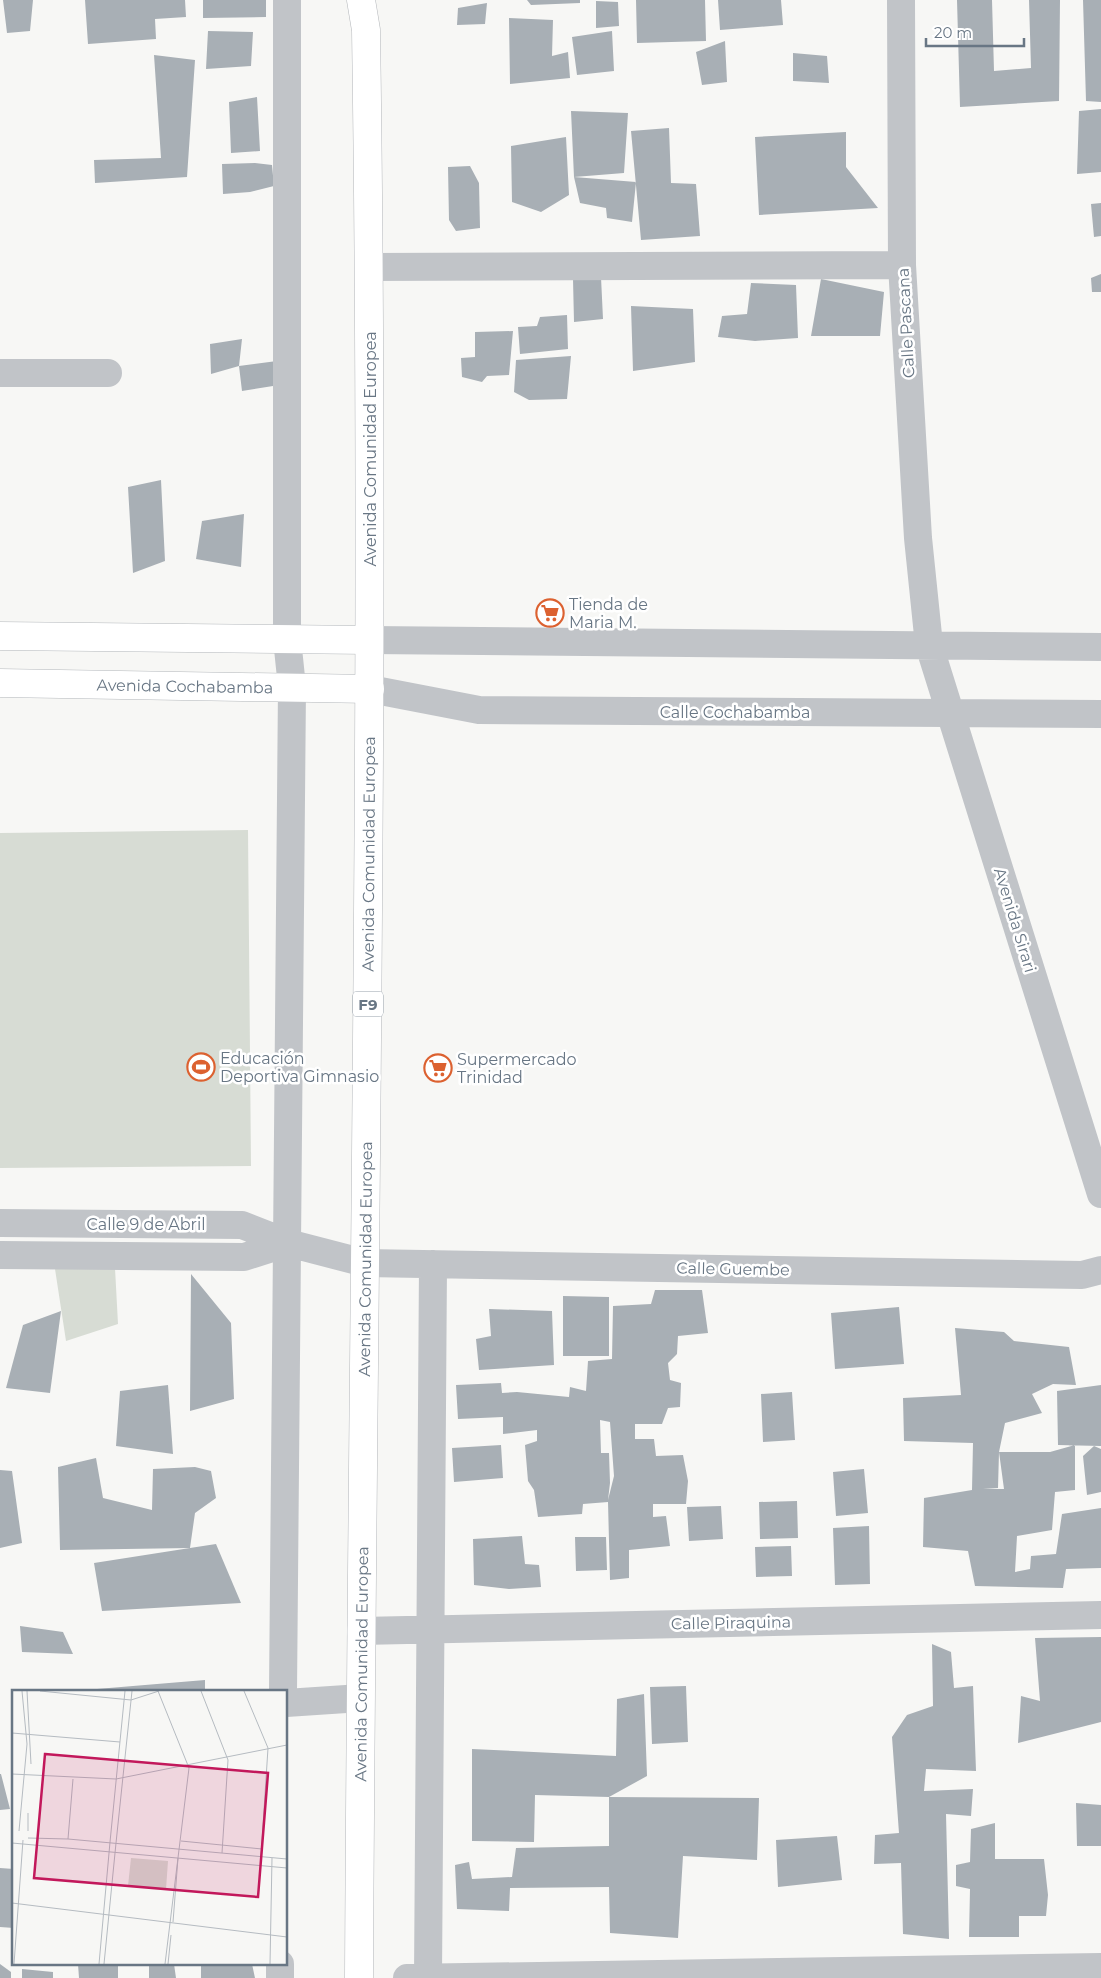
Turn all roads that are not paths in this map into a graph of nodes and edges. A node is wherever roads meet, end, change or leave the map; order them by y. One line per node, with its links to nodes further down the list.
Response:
1 (287, 0): 11 (street)
2 (360, 0): 5 (main road, Avenida Comunidad Europea / F9)
3 (373, 0): 5 (main road, Avenida Comunidad Europea / F9)
4 (901, 0): 6 (street, Calle Pascana)
5 (366, 30): 7 (main road, Avenida Comunidad Europea / F9)
6 (902, 265): 7 (street); 13 (street, Calle Pascana)
7 (370, 267): 12 (main road, Avenida Comunidad Europea / F9)
8 (0, 373): 9 (street)
9 (108, 373)
10 (0, 636): 11 (main road)
11 (274, 639): 12 (main road); 16 (street)
12 (370, 640): 13 (street); 17 (main road, Avenida Comunidad Europea / F9)
13 (929, 645): 14 (street); 18 (street, Avenida Sirari)
14 (1101, 647)
15 (0, 682): 16 (main road, Avenida Cochabamba)
16 (292, 688): 17 (main road, Avenida Cochabamba); 22 (street)
17 (370, 689): 18 (street, Calle Cochabamba); 24 (main road, Avenida Comunidad Europea / F9)
18 (951, 713): 19 (street, Calle Cochabamba); 20 (street, Avenida Sirari)
19 (1101, 714)
20 (1101, 1194)
21 (0, 1223): 22 (street, Calle 9 de Abril)
22 (288, 1243): 23 (street, Calle 9 de Abril); 24 (street, Calle 9 de Abril); 30 (street)
23 (0, 1255)
24 (365, 1263): 25 (street, Calle Guembe); 29 (main road, Avenida Comunidad Europea / F9)
25 (433, 1264): 26 (street, Calle Guembe); 28 (street)
26 (1101, 1270)
27 (1101, 1615): 28 (street, Calle Piraquina)
28 (430, 1629): 29 (street, Calle Piraquina); 36 (street)
29 (361, 1631): 31 (main road, Avenida Comunidad Europea / F9)
30 (283, 1690)
31 (361, 1698): 32 (street); 34 (main road, Avenida Comunidad Europea / F9)
32 (288, 1703)
33 (1101, 1967): 36 (street)
34 (359, 1978)
35 (407, 1978): 36 (street)
36 (428, 1978)

